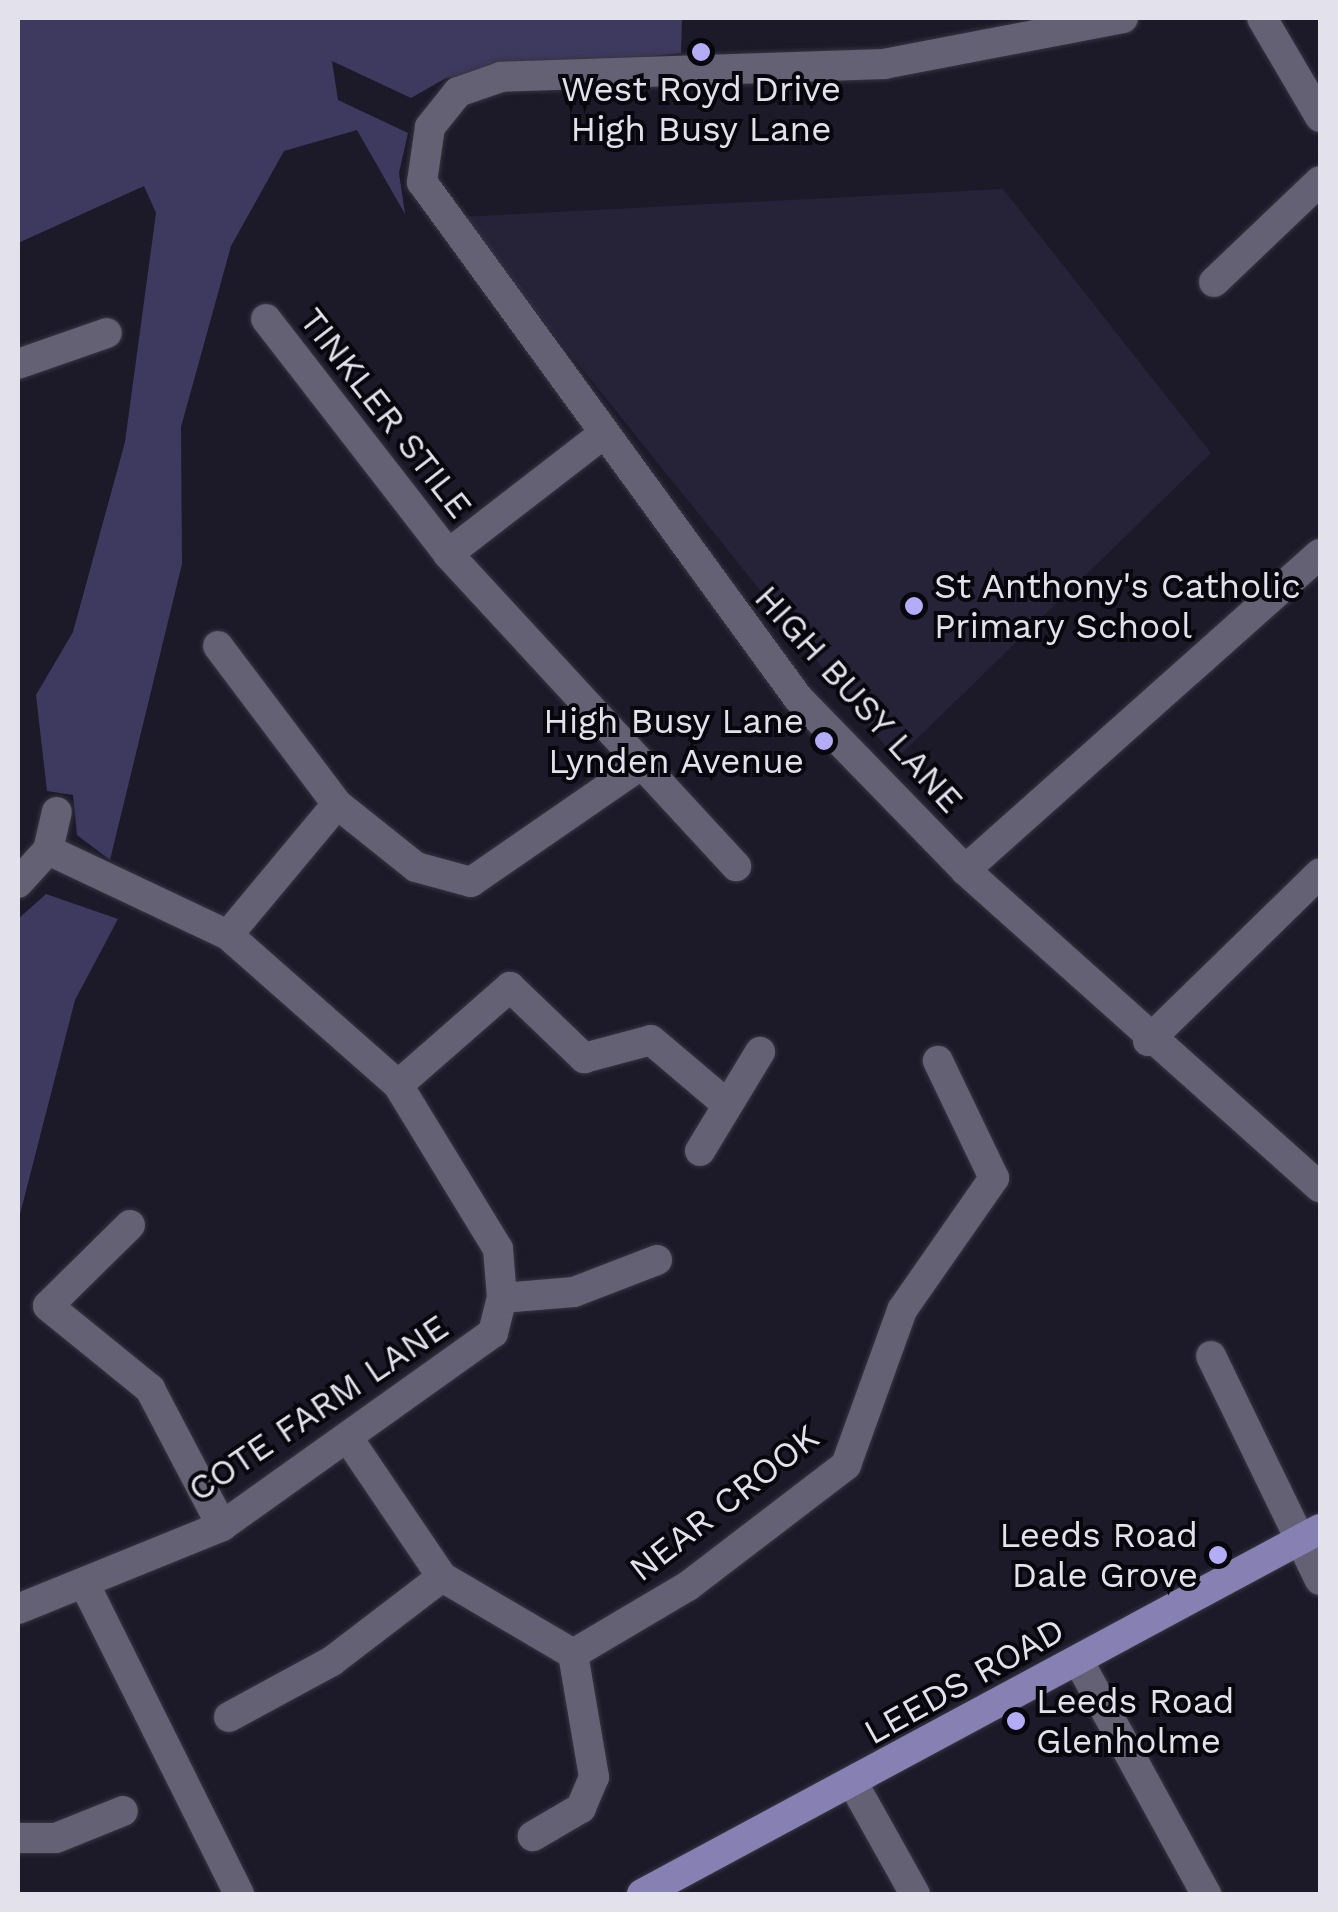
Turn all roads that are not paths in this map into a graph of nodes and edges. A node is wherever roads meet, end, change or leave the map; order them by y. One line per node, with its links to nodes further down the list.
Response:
1 (1123, 18): 9 (street, HIGH BUSY LANE)
2 (1262, 18): 3 (street)
3 (1320, 117)
4 (1320, 180): 5 (street)
5 (1214, 282)
6 (266, 319): 10 (street, TINKLER STILE)
7 (107, 333): 8 (street)
8 (18, 364)
9 (603, 434): 10 (street, TINKLER STILE); 18 (street, HIGH BUSY LANE)
10 (448, 554): 13 (street, TINKLER STILE)
11 (1320, 554): 18 (street)
12 (218, 646): 14 (street)
13 (639, 766): 14 (street); 17 (street, TINKLER STILE)
14 (337, 804): 21 (street)
15 (57, 812): 16 (street)
16 (48, 850): 20 (street); 21 (street, COTE FARM LANE)
17 (736, 866)
18 (964, 870): 22 (street, HIGH BUSY LANE)
19 (1320, 873): 22 (street)
20 (18, 883)
21 (228, 936): 25 (street, COTE FARM LANE)
22 (1148, 1041): 28 (street, HIGH BUSY LANE)
23 (760, 1052): 26 (street)
24 (938, 1061): 40 (street, NEAR CROOK)
25 (398, 1085): 26 (street); 31 (street, COTE FARM LANE)
26 (723, 1102): 27 (street)
27 (700, 1150)
28 (1320, 1188)
29 (130, 1225): 34 (street)
30 (657, 1260): 31 (street)
31 (502, 1298): 33 (street, COTE FARM LANE)
32 (1211, 1356): 35 (street)
33 (348, 1438): 34 (street, COTE FARM LANE); 36 (street)
34 (222, 1526): 38 (street, COTE FARM LANE)
35 (1309, 1535): 37 (street); 41 (main road, LEEDS ROAD)
36 (442, 1577): 40 (street); 42 (street)
37 (1320, 1580)
38 (84, 1583): 39 (street, COTE FARM LANE); 47 (street)
39 (18, 1610)
40 (573, 1654): 45 (street)
41 (1078, 1660): 43 (main road, LEEDS ROAD); 50 (street)
42 (229, 1717)
43 (854, 1785): 48 (main road, LEEDS ROAD); 49 (street)
44 (123, 1810): 46 (street)
45 (533, 1836)
46 (18, 1838)
47 (238, 1894)
48 (642, 1894)
49 (915, 1894)
50 (1206, 1894)

